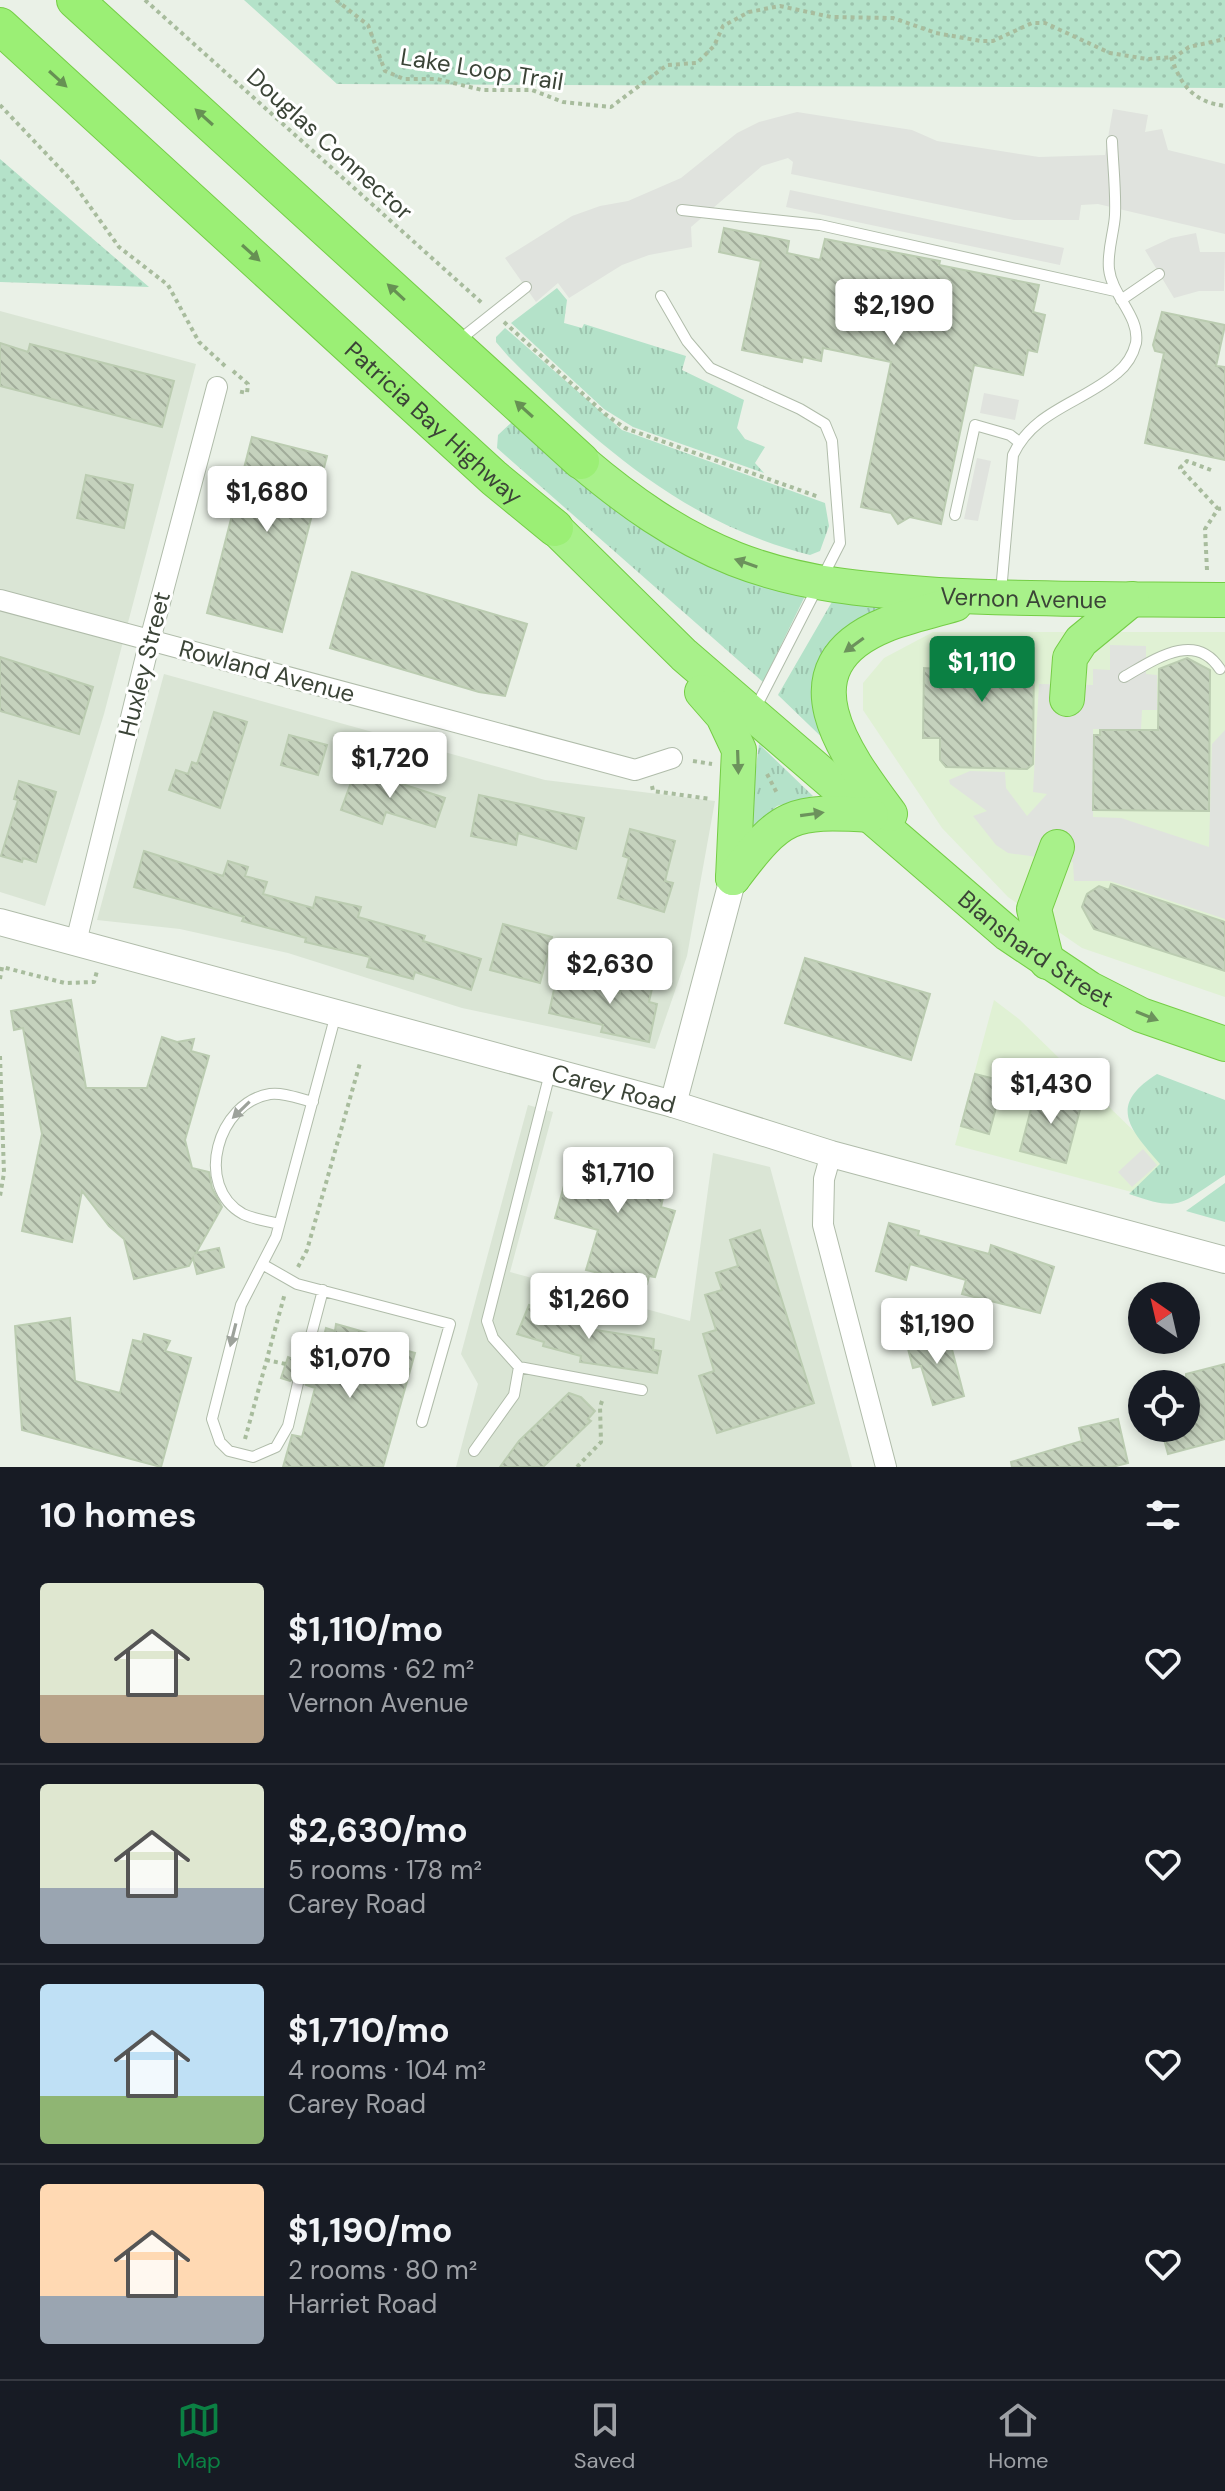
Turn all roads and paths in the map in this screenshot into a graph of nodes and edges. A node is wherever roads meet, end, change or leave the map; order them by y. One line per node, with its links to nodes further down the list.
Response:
1 (75, 0): 16 (highway, one-way to 1)
2 (145, 0): 15 (path, Douglas Connector)
3 (336, 0): 6 (path, Lake Loop Trail)
4 (0, 26): 25 (highway, Patricia Bay Highway, one-way to 25)
5 (1225, 39): 6 (path, Lake Loop Trail)
6 (1171, 57): 8 (path)
7 (0, 105): 17 (path)
8 (1225, 106)
9 (1112, 141): 14 (lane)
10 (682, 210): 14 (lane)
11 (1159, 274): 14 (lane)
12 (526, 287): 15 (lane)
13 (661, 296): 27 (lane)
14 (1118, 296): 18 (lane)
15 (493, 312): 16 (lane); 21 (path, Douglas Connector)
16 (454, 345): 19 (highway, one-way to 16)
17 (217, 387): 32 (street, Huxley Street)
18 (1019, 442): 24 (lane); 28 (lane)
19 (581, 461): 27 (highway, one-way to 19)
20 (1211, 470): 23 (path)
21 (815, 495)
22 (1225, 508): 23 (path)
23 (1218, 509): 26 (path)
24 (955, 515)
25 (555, 528): 36 (highway, Patricia Bay Highway); 42 (highway, one-way to 42)
26 (1207, 570)
27 (821, 585): 28 (highway, Vernon Avenue); 36 (lane)
28 (990, 597): 29 (highway, Vernon Avenue); 41 (highway, one-way to 41)
29 (1132, 599): 31 (highway, Vernon Avenue); 35 (highway)
30 (0, 600): 32 (street, Rowland Avenue)
31 (1225, 600)
32 (150, 640): 37 (street, Rowland Avenue); 44 (street, Huxley Street)
33 (1220, 669): 34 (lane)
34 (1124, 677)
35 (1067, 699)
36 (752, 716): 39 (highway, Patricia Bay Highway)
37 (672, 758): 38 (path)
38 (726, 767)
39 (871, 815): 41 (highway, Blanshard Street); 42 (highway, one-way to 39)
40 (1057, 847): 45 (highway)
41 (924, 860): 45 (highway, Blanshard Street)
42 (733, 878): 54 (street)
43 (0, 922): 44 (street, Carey Road)
44 (76, 942): 48 (street, Carey Road)
45 (1047, 962): 49 (highway, Blanshard Street, one-way to 49)
46 (0, 979): 47 (path)
47 (94, 982)
48 (336, 1014): 52 (street, Carey Road); 53 (lane)
49 (1225, 1044)
50 (0, 1056): 56 (path)
51 (360, 1063): 60 (path)
52 (551, 1071): 54 (street, Carey Road); 65 (lane)
53 (313, 1102): 57 (lane); 57 (lane, one-way to 57)
54 (673, 1104): 55 (street, Carey Road)
55 (831, 1154): 58 (street, Carey Road); 73 (street)
56 (0, 1196)
57 (279, 1224): 59 (lane)
58 (1225, 1260)
59 (262, 1264): 60 (lane); 71 (lane, one-way to 71)
60 (292, 1278): 61 (lane); 62 (path)
61 (323, 1290): 63 (lane); 69 (lane)
62 (266, 1360): 64 (path); 71 (path)
63 (304, 1362)
64 (286, 1364)
65 (519, 1367): 67 (lane); 70 (lane)
66 (298, 1383): 71 (lane)
67 (608, 1385): 68 (lane); 72 (path)
68 (642, 1390)
69 (422, 1422)
70 (474, 1451)
71 (241, 1456)
72 (577, 1467)
73 (886, 1467)

